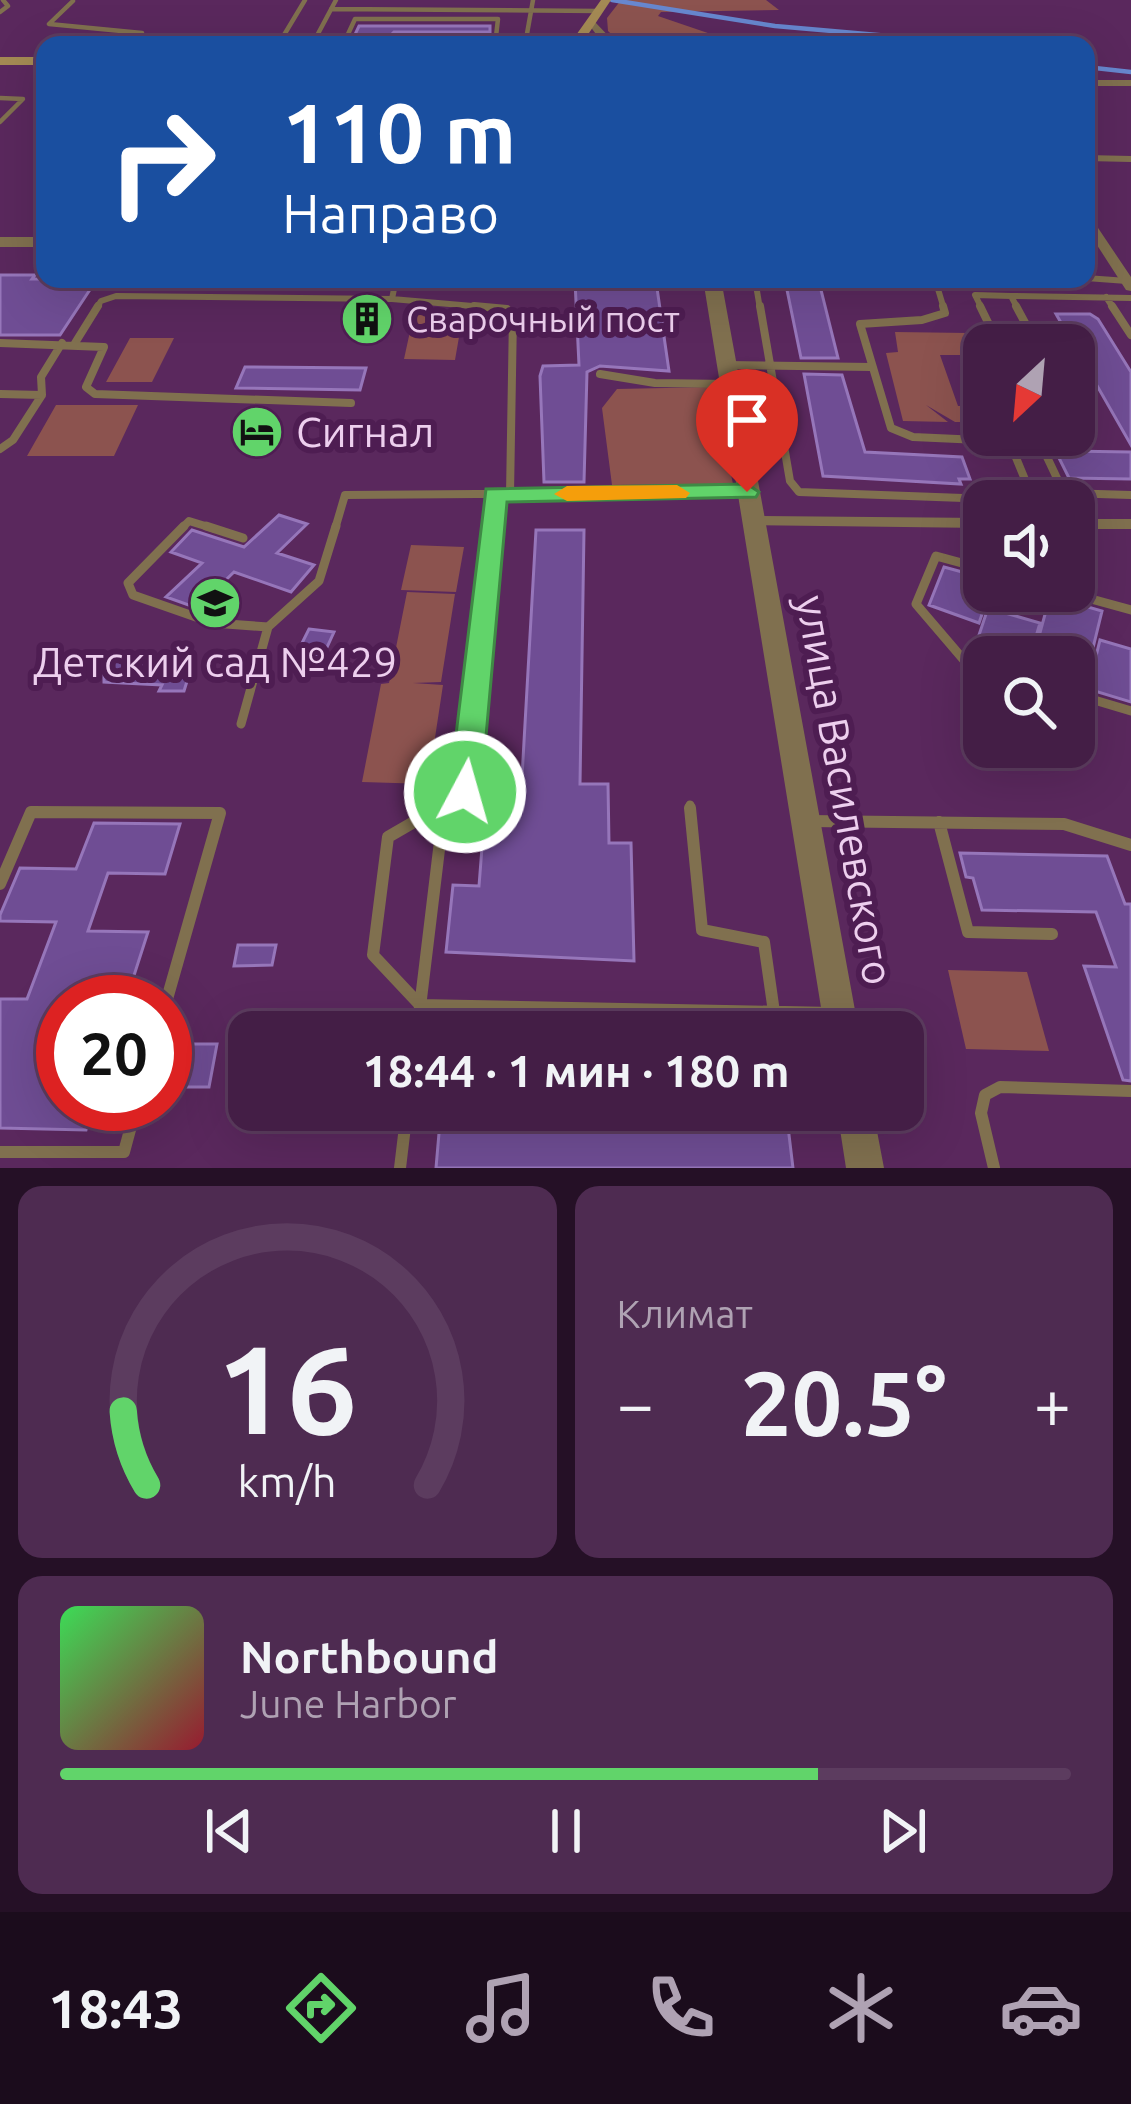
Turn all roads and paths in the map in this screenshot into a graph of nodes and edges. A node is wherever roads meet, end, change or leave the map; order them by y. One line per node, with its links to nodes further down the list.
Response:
1 (3, 0): 11 (lane)
2 (305, 0): 16 (lane)
3 (335, 0): 8 (lane)
4 (433, 0): 9 (lane)
5 (533, 0): 10 (lane)
6 (73, 1): 15 (lane)
7 (603, 5): 10 (lane); 12 (main road)
8 (331, 9): 9 (lane); 17 (lane)
9 (429, 10): 10 (lane)
10 (531, 10): 22 (lane)
11 (0, 13)
12 (591, 24): 23 (main road); 24 (street)
13 (398, 27): 19 (lane)
14 (448, 28): 20 (lane)
15 (138, 36)
16 (283, 36)
17 (317, 36)
18 (347, 36): 21 (lane)
19 (396, 36)
20 (446, 36)
21 (496, 36)
22 (527, 36)
23 (582, 36)
24 (602, 36)
25 (0, 61): 26 (main road)
26 (36, 62)
27 (1095, 83): 28 (street)
28 (1131, 83)
29 (0, 98): 30 (lane)
30 (0, 122)
31 (1095, 158): 32 (street)
32 (1131, 159)
33 (1095, 230): 36 (street)
34 (0, 242): 35 (street)
35 (36, 242)
36 (1124, 264): 38 (street)
37 (1095, 279): 38 (lane)
38 (1129, 284)
39 (394, 288): 45 (lane)
40 (714, 288): 57 (street, улица Василевского)
41 (756, 288): 54 (lane)
42 (938, 288): 55 (lane)
43 (1011, 296): 44 (lane); 47 (lane); 48 (lane)
44 (1106, 297): 46 (lane); 49 (lane)
45 (392, 298): 52 (lane); 64 (lane)
46 (1131, 298)
47 (989, 324)
48 (1026, 324)
49 (1131, 335)
50 (5, 343): 51 (lane); 53 (lane)
51 (62, 344): 52 (lane); 59 (lane)
52 (76, 344): 60 (lane)
53 (0, 357)
54 (769, 366): 55 (lane); 57 (lane); 67 (lane)
55 (872, 367): 62 (lane)
56 (600, 374): 57 (lane)
57 (728, 375): 63 (street, улица Василевского)
58 (0, 394): 59 (lane)
59 (42, 395): 61 (lane)
60 (351, 403)
61 (0, 448)
62 (1025, 480)
63 (747, 492): 64 (lane); 68 (street, улица Василевского)
64 (503, 494): 76 (lane); 89 (lane)
65 (1095, 494): 66 (lane)
66 (1131, 495)
67 (963, 499)
68 (752, 521): 69 (street); 82 (street, улица Василевского)
69 (963, 523)
70 (1095, 524): 71 (street)
71 (1131, 524)
72 (243, 538): 76 (lane)
73 (963, 563): 77 (lane)
74 (1095, 600): 75 (lane)
75 (1131, 610)
76 (268, 627): 80 (lane)
77 (963, 659)
78 (1095, 700): 79 (lane)
79 (1131, 711)
80 (241, 724)
81 (690, 805): 92 (lane)
82 (804, 820): 83 (lane); 93 (street, улица Василевского)
83 (939, 822): 85 (lane); 87 (lane)
84 (441, 833): 89 (lane)
85 (1131, 845)
86 (0, 884): 88 (lane)
87 (1052, 934)
88 (174, 975)
89 (420, 1005): 90 (lane); 91 (lane)
90 (419, 1011)
91 (723, 1011)
92 (774, 1011)
93 (838, 1011)
94 (1131, 1091): 102 (lane)
95 (130, 1131): 99 (lane)
96 (404, 1131): 100 (lane)
97 (859, 1131): 101 (street)
98 (0, 1152): 99 (lane)
99 (67, 1160)
100 (400, 1168)
101 (865, 1168)
102 (994, 1168)

